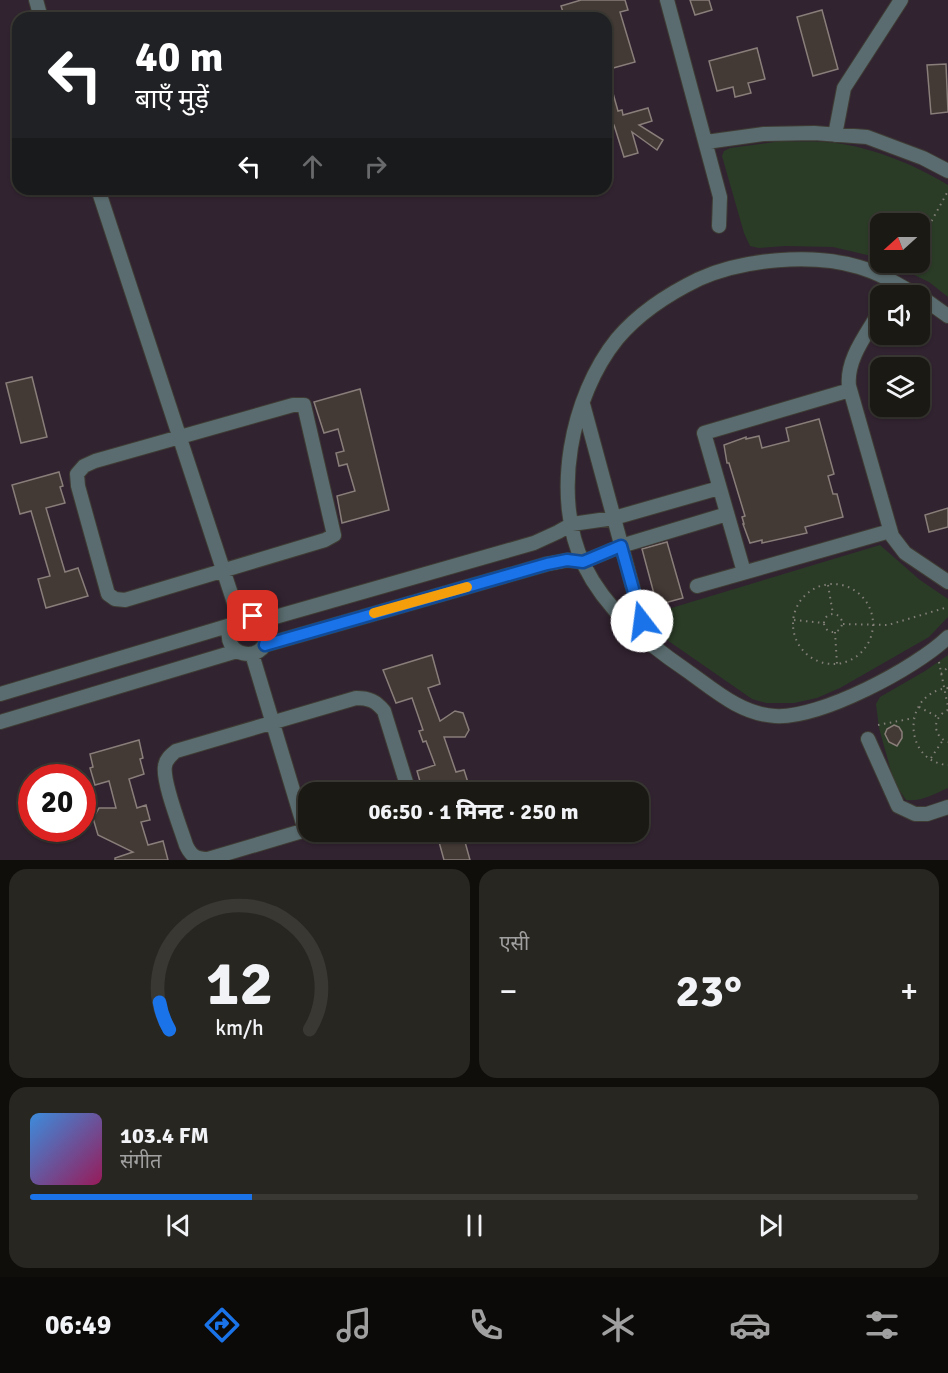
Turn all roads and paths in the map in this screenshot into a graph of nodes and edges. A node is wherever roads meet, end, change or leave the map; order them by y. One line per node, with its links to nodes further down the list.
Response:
1 (667, 0): 4 (lane)
2 (901, 0): 3 (lane)
3 (835, 135): 4 (lane); 5 (lane)
4 (706, 142): 9 (lane)
5 (948, 171)
6 (948, 191): 8 (path)
7 (100, 195): 16 (lane)
8 (930, 224)
9 (719, 226)
10 (887, 285): 15 (lane)
11 (930, 304): 12 (lane)
12 (948, 316)
13 (870, 329): 14 (lane)
14 (850, 390): 17 (lane); 21 (lane)
15 (583, 404): 19 (lane); 20 (lane)
16 (179, 436): 24 (lane); 24 (lane); 24 (lane)
17 (719, 488): 18 (lane); 19 (lane)
18 (727, 514): 22 (lane); 25 (lane)
19 (614, 518): 20 (lane); 22 (lane)
20 (572, 524): 23 (lane); 32 (lane)
21 (890, 531): 25 (lane); 26 (lane)
22 (621, 546): 23 (lane); 39 (lane)
23 (583, 562): 39 (lane); 40 (lane)
24 (223, 569): 33 (lane)
25 (744, 572): 28 (lane)
26 (948, 582)
27 (828, 585): 30 (path); 31 (path); 36 (path)
28 (697, 586)
29 (948, 607): 36 (path)
30 (833, 614): 34 (path); 35 (path)
31 (794, 620): 34 (path); 44 (path)
32 (261, 621): 33 (lane); 40 (lane)
33 (235, 622): 42 (lane); 48 (lane)
34 (824, 623): 37 (path)
35 (843, 624): 36 (path); 37 (path)
36 (873, 625): 44 (path)
37 (835, 632): 44 (path)
38 (948, 637): 41 (lane)
39 (647, 640): 41 (lane)
40 (265, 645): 43 (lane)
41 (936, 648): 46 (path)
42 (237, 651): 43 (lane); 53 (lane)
43 (252, 654): 54 (lane)
44 (837, 664)
45 (948, 667): 46 (path)
46 (941, 675): 47 (path)
47 (946, 688): 49 (path); 50 (path)
48 (0, 694)
49 (918, 707): 51 (path); 52 (path)
50 (948, 709): 51 (path)
51 (938, 717): 57 (path)
52 (914, 718): 55 (path); 59 (path)
53 (0, 722)
54 (272, 722): 61 (lane); 62 (lane); 64 (lane)
55 (878, 725)
56 (868, 739): 63 (lane)
57 (943, 740): 58 (path); 59 (path)
58 (948, 742)
59 (930, 759): 60 (path)
60 (948, 765)
61 (406, 782)
62 (298, 801)
63 (948, 807)
64 (298, 832)

